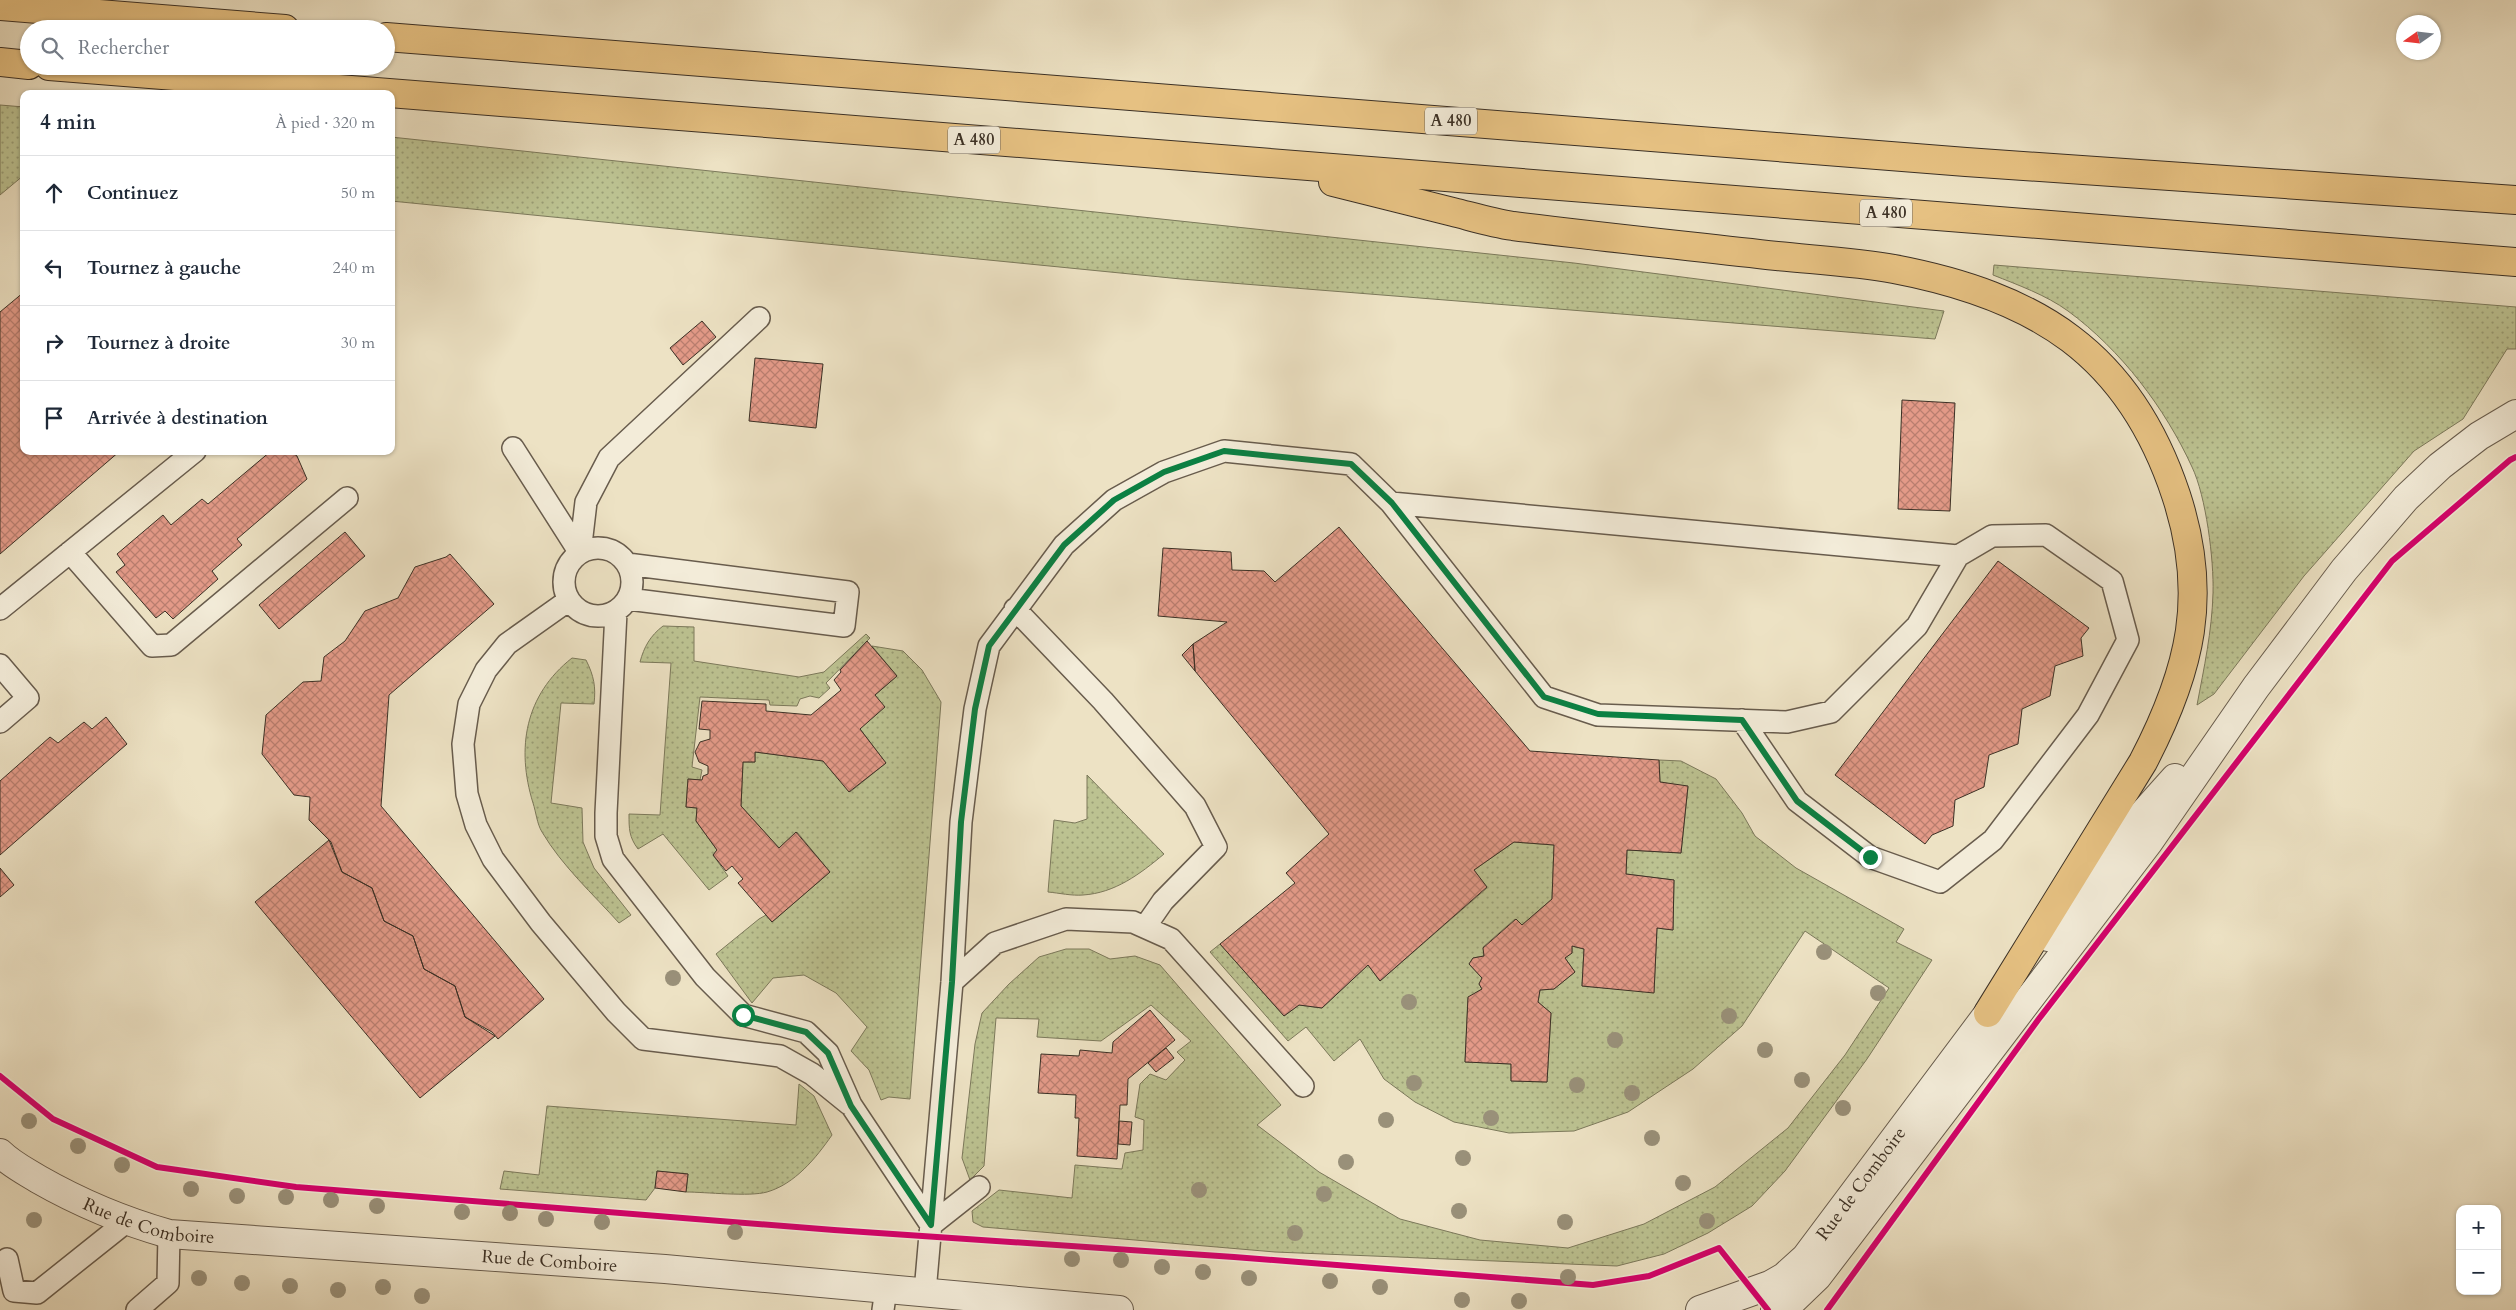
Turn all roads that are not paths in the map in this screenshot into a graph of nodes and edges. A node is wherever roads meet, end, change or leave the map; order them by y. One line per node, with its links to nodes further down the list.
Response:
1 (0, 6): 2 (highway)
2 (173, 20)
3 (395, 38): 10 (highway, A 480)
4 (0, 62): 5 (highway)
5 (20, 64)
6 (162, 75): 7 (highway, A 480)
7 (351, 90)
8 (395, 93): 9 (highway, A 480)
9 (1257, 162): 11 (highway, A 480); 32 (highway)
10 (2516, 200)
11 (2516, 262)
12 (759, 318): 19 (lane)
13 (2516, 414): 27 (street)
14 (513, 448): 19 (lane)
15 (190, 455): 18 (lane)
16 (347, 498): 18 (lane)
17 (1392, 503): 20 (lane); 25 (lane); 28 (lane)
18 (70, 552): 24 (lane)
19 (580, 553): 21 (lane); 22 (lane)
20 (1958, 556): 28 (lane); 28 (lane)
21 (627, 564): 23 (lane); 23 (lane)
22 (569, 600): 23 (lane); 34 (lane)
23 (622, 606): 34 (lane)
24 (0, 609)
25 (1016, 609): 30 (lane); 31 (lane)
26 (0, 665): 29 (lane)
27 (2256, 688): 32 (street, Rue de Comboire); 46 (street)
28 (1742, 720)
29 (0, 722)
30 (1145, 927): 31 (lane); 33 (lane)
31 (952, 982): 38 (lane)
32 (1988, 1013): 45 (street, Rue de Comboire)
33 (1303, 1086)
34 (851, 1106): 38 (lane)
35 (0, 1153): 37 (street, Rue de Comboire)
36 (979, 1187): 38 (lane)
37 (126, 1222): 39 (street, Rue de Comboire); 40 (lane)
38 (931, 1225): 41 (lane)
39 (169, 1234): 42 (street, Rue de Comboire); 43 (lane)
40 (7, 1260)
41 (925, 1292): 42 (street, Rue de Comboire); 44 (street, Rue de Comboire)
42 (884, 1299)
43 (137, 1310)
44 (1119, 1310)
45 (1700, 1310)
46 (1775, 1310)

